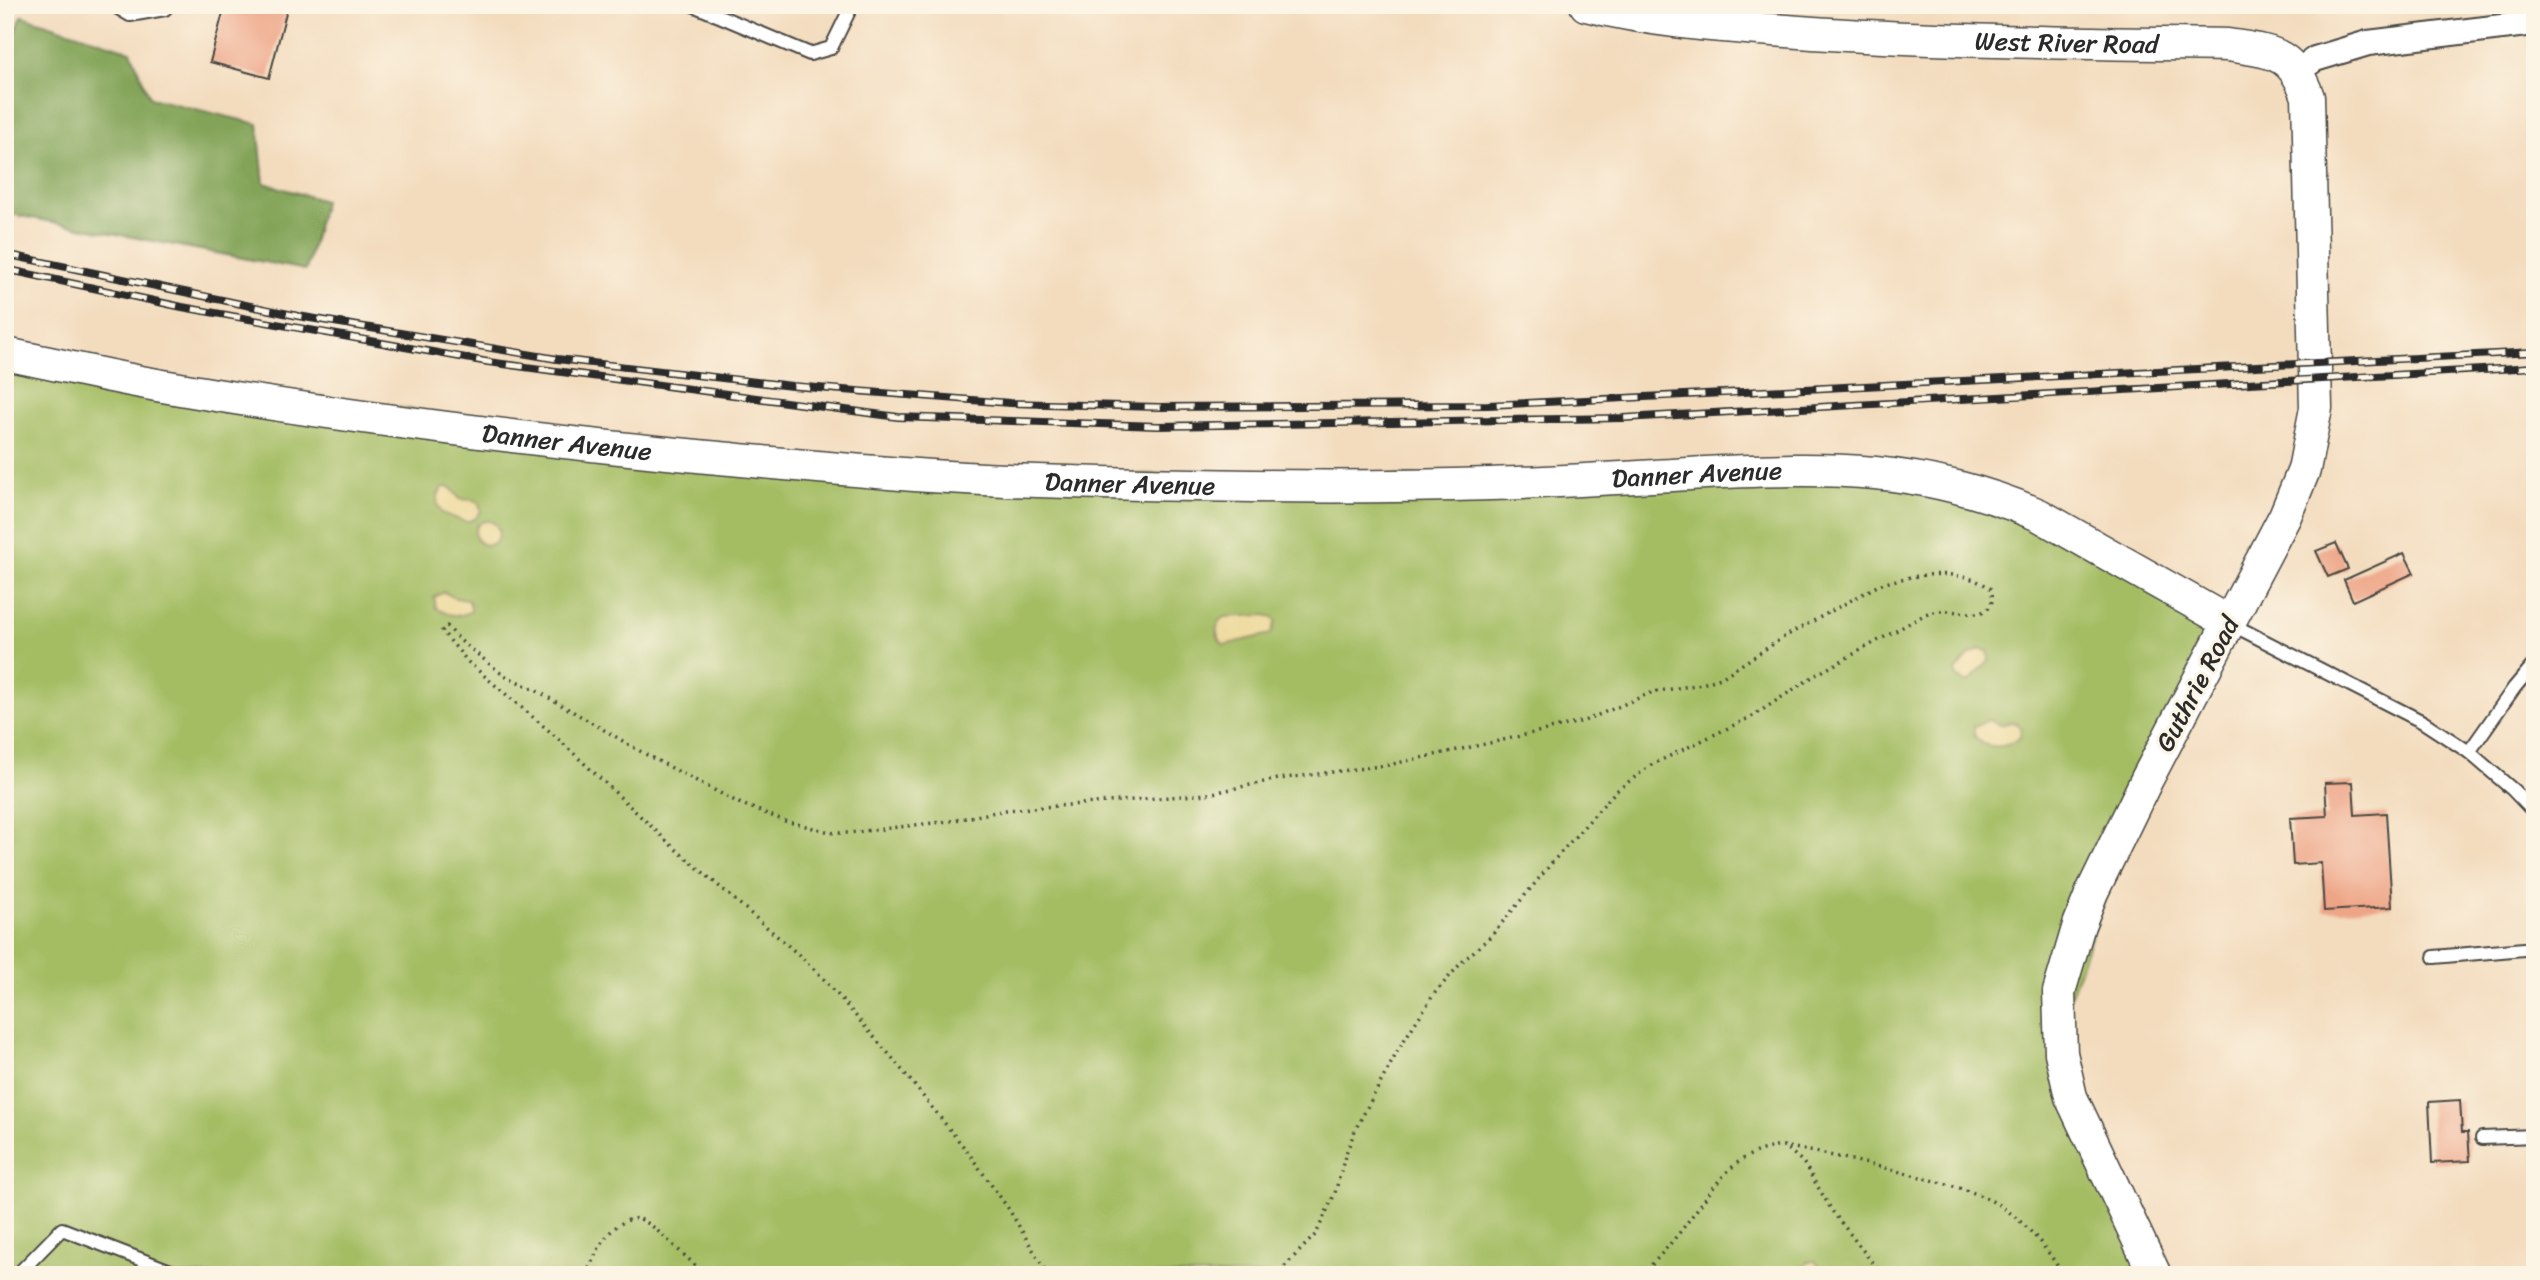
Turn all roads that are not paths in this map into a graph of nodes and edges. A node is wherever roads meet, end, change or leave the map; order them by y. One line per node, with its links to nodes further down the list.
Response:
1 (113, 5): 2 (lane)
2 (168, 5)
3 (693, 5): 4 (lane)
4 (852, 5)
5 (1586, 5): 7 (street, West River Road)
6 (2535, 23): 7 (street)
7 (2297, 72): 9 (street, Guthrie Road)
8 (5, 354): 9 (street, Danner Avenue)
9 (2230, 623): 11 (lane); 19 (street, Guthrie Road)
10 (2535, 663): 11 (lane)
11 (2469, 752): 12 (lane)
12 (2535, 813)
13 (2535, 948): 14 (lane)
14 (2434, 957)
15 (2535, 1136): 16 (lane)
16 (2482, 1138)
17 (17, 1275): 18 (lane)
18 (181, 1275)
19 (2155, 1275)

